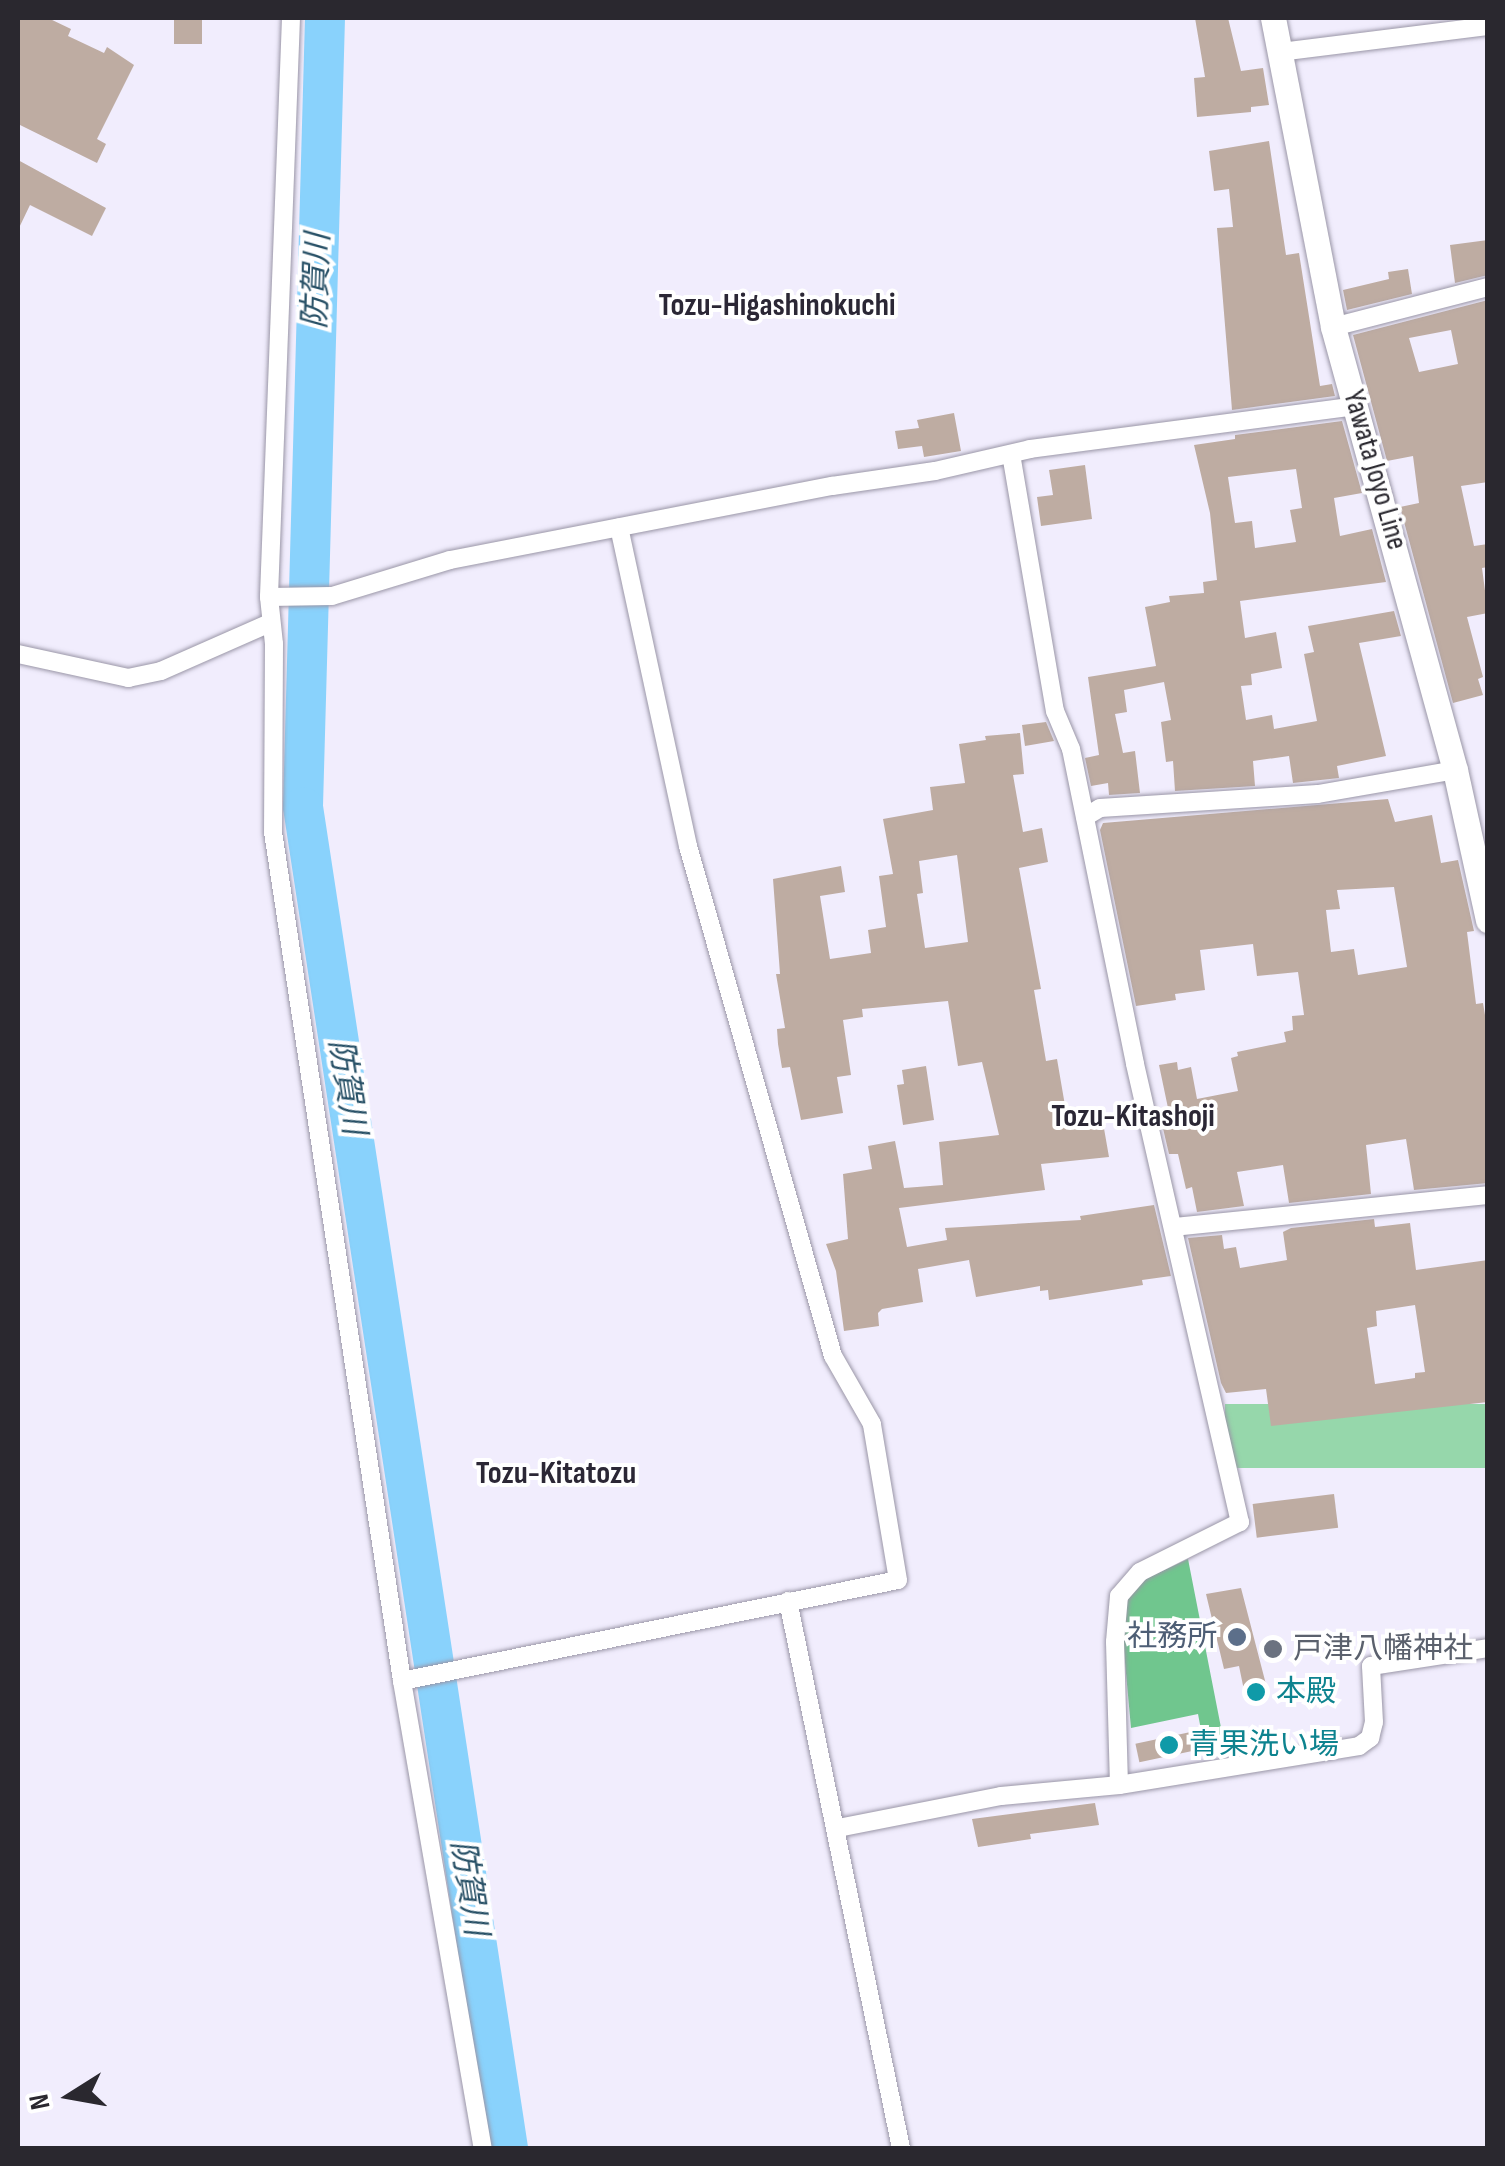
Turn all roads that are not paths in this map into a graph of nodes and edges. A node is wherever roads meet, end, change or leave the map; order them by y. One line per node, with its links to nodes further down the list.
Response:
1 (291, 18): 10 (street)
2 (1273, 18): 4 (main road, Yawata Joyo Line)
3 (1488, 26): 4 (street)
4 (1280, 52): 6 (main road, Yawata Joyo Line)
5 (1488, 287): 6 (street)
6 (1334, 327): 7 (main road, Yawata Joyo Line)
7 (1358, 406): 8 (street); 13 (main road, Yawata Joyo Line)
8 (1011, 454): 9 (street); 14 (street)
9 (619, 527): 10 (street); 18 (street)
10 (275, 597): 11 (street)
11 (270, 623): 12 (street); 20 (street)
12 (18, 654)
13 (1455, 770): 14 (street); 15 (main road, Yawata Joyo Line)
14 (1085, 817): 17 (street)
15 (1488, 920)
16 (1488, 1196): 17 (street)
17 (1174, 1227): 21 (street)
18 (788, 1601): 20 (street); 22 (street)
19 (1488, 1648): 21 (street)
20 (402, 1681): 23 (street)
21 (1119, 1785): 22 (street)
22 (838, 1828): 24 (street)
23 (483, 2148)
24 (902, 2148)

